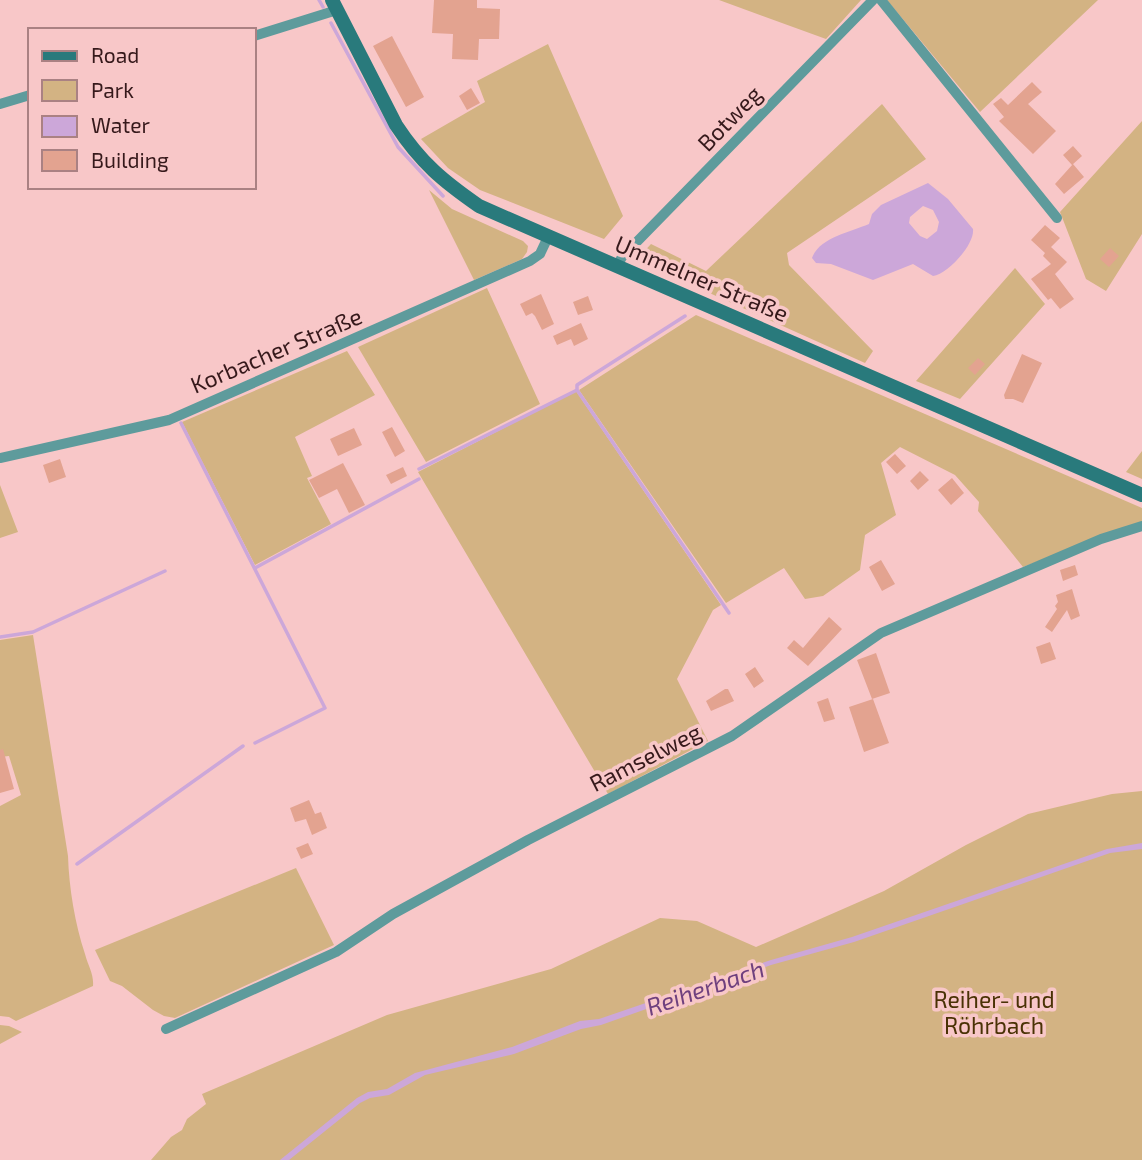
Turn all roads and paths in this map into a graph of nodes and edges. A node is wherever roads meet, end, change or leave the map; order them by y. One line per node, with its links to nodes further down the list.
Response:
1 (873, 0): 9 (street, Botweg)
2 (881, 0): 7 (street)
3 (335, 5): 4 (street); 8 (main road, Ummelner Straße)
4 (256, 35)
5 (28, 96): 6 (street)
6 (0, 104)
7 (1057, 218)
8 (548, 237): 9 (main road, Ummelner Straße); 10 (street, Korbacher Straße)
9 (617, 266): 11 (main road, Ummelner Straße)
10 (0, 458)
11 (1142, 495)
12 (1142, 526): 13 (street, Ramselweg)
13 (166, 1029)

